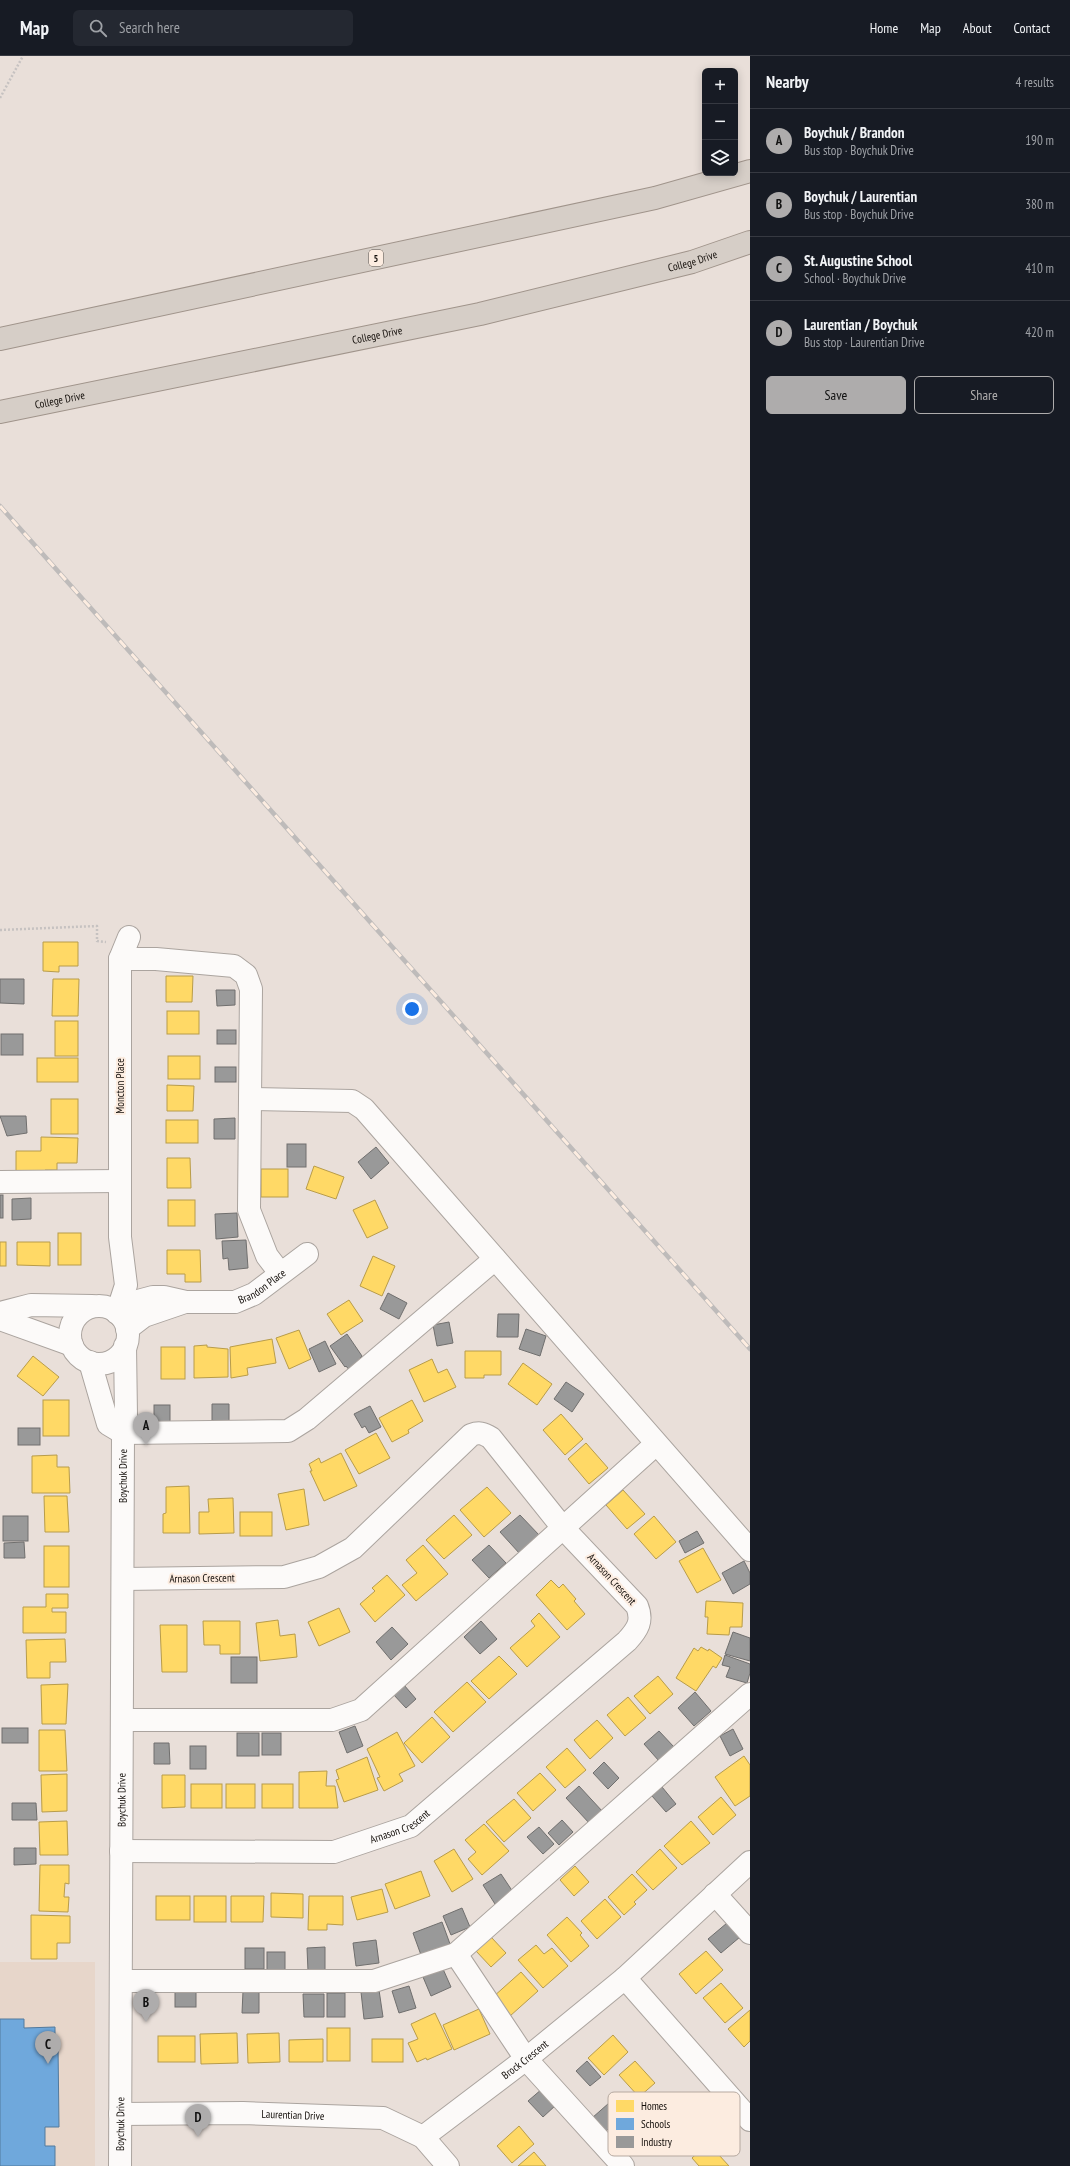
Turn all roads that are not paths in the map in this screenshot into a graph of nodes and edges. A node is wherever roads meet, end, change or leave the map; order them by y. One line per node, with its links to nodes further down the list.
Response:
1 (750, 171): 3 (highway, 5)
2 (750, 242): 4 (highway, College Drive)
3 (0, 339)
4 (3, 411)
5 (129, 937): 6 (street, Moncton Place)
6 (120, 959): 7 (street); 8 (street, Moncton Place)
7 (250, 1099): 11 (street); 12 (street)
8 (120, 1181): 9 (street); 15 (street, Moncton Place)
9 (0, 1182)
10 (307, 1254): 12 (street, Brandon Place)
11 (494, 1259): 18 (street); 19 (street)
12 (280, 1273): 15 (street, Brandon Place)
13 (0, 1313): 15 (street)
14 (0, 1319): 16 (street)
15 (114, 1319): 16 (street); 17 (street); 18 (street, Boychuk Drive)
16 (72, 1345): 17 (street)
17 (90, 1362): 18 (street, Boychuk Drive)
18 (123, 1433): 22 (street, Boychuk Drive)
19 (656, 1444): 20 (street); 21 (street)
20 (563, 1528): 22 (street, Arnason Crescent); 24 (street); 25 (street, Arnason Crescent)
21 (750, 1550)
22 (123, 1579): 24 (street, Boychuk Drive)
23 (750, 1694): 29 (street)
24 (122, 1720): 25 (street, Boychuk Drive)
25 (121, 1851): 31 (street, Boychuk Drive)
26 (750, 1862): 27 (street, Brock Crescent)
27 (715, 1894): 28 (street); 30 (street, Brock Crescent)
28 (750, 1932)
29 (456, 1954): 31 (street); 32 (street)
30 (625, 1978): 32 (street, Brock Crescent); 33 (street)
31 (121, 1980): 35 (street, Boychuk Drive)
32 (526, 2059): 37 (street, Brock Crescent); 38 (street)
33 (725, 2092)
34 (740, 2109): 36 (street)
35 (120, 2114): 37 (street, Laurentian Drive); 40 (street, Boychuk Drive)
36 (750, 2120)
37 (423, 2137): 41 (street, Laurentian Drive)
38 (608, 2149)
39 (614, 2156): 42 (street)
40 (120, 2166)
41 (448, 2166)
42 (623, 2166)

